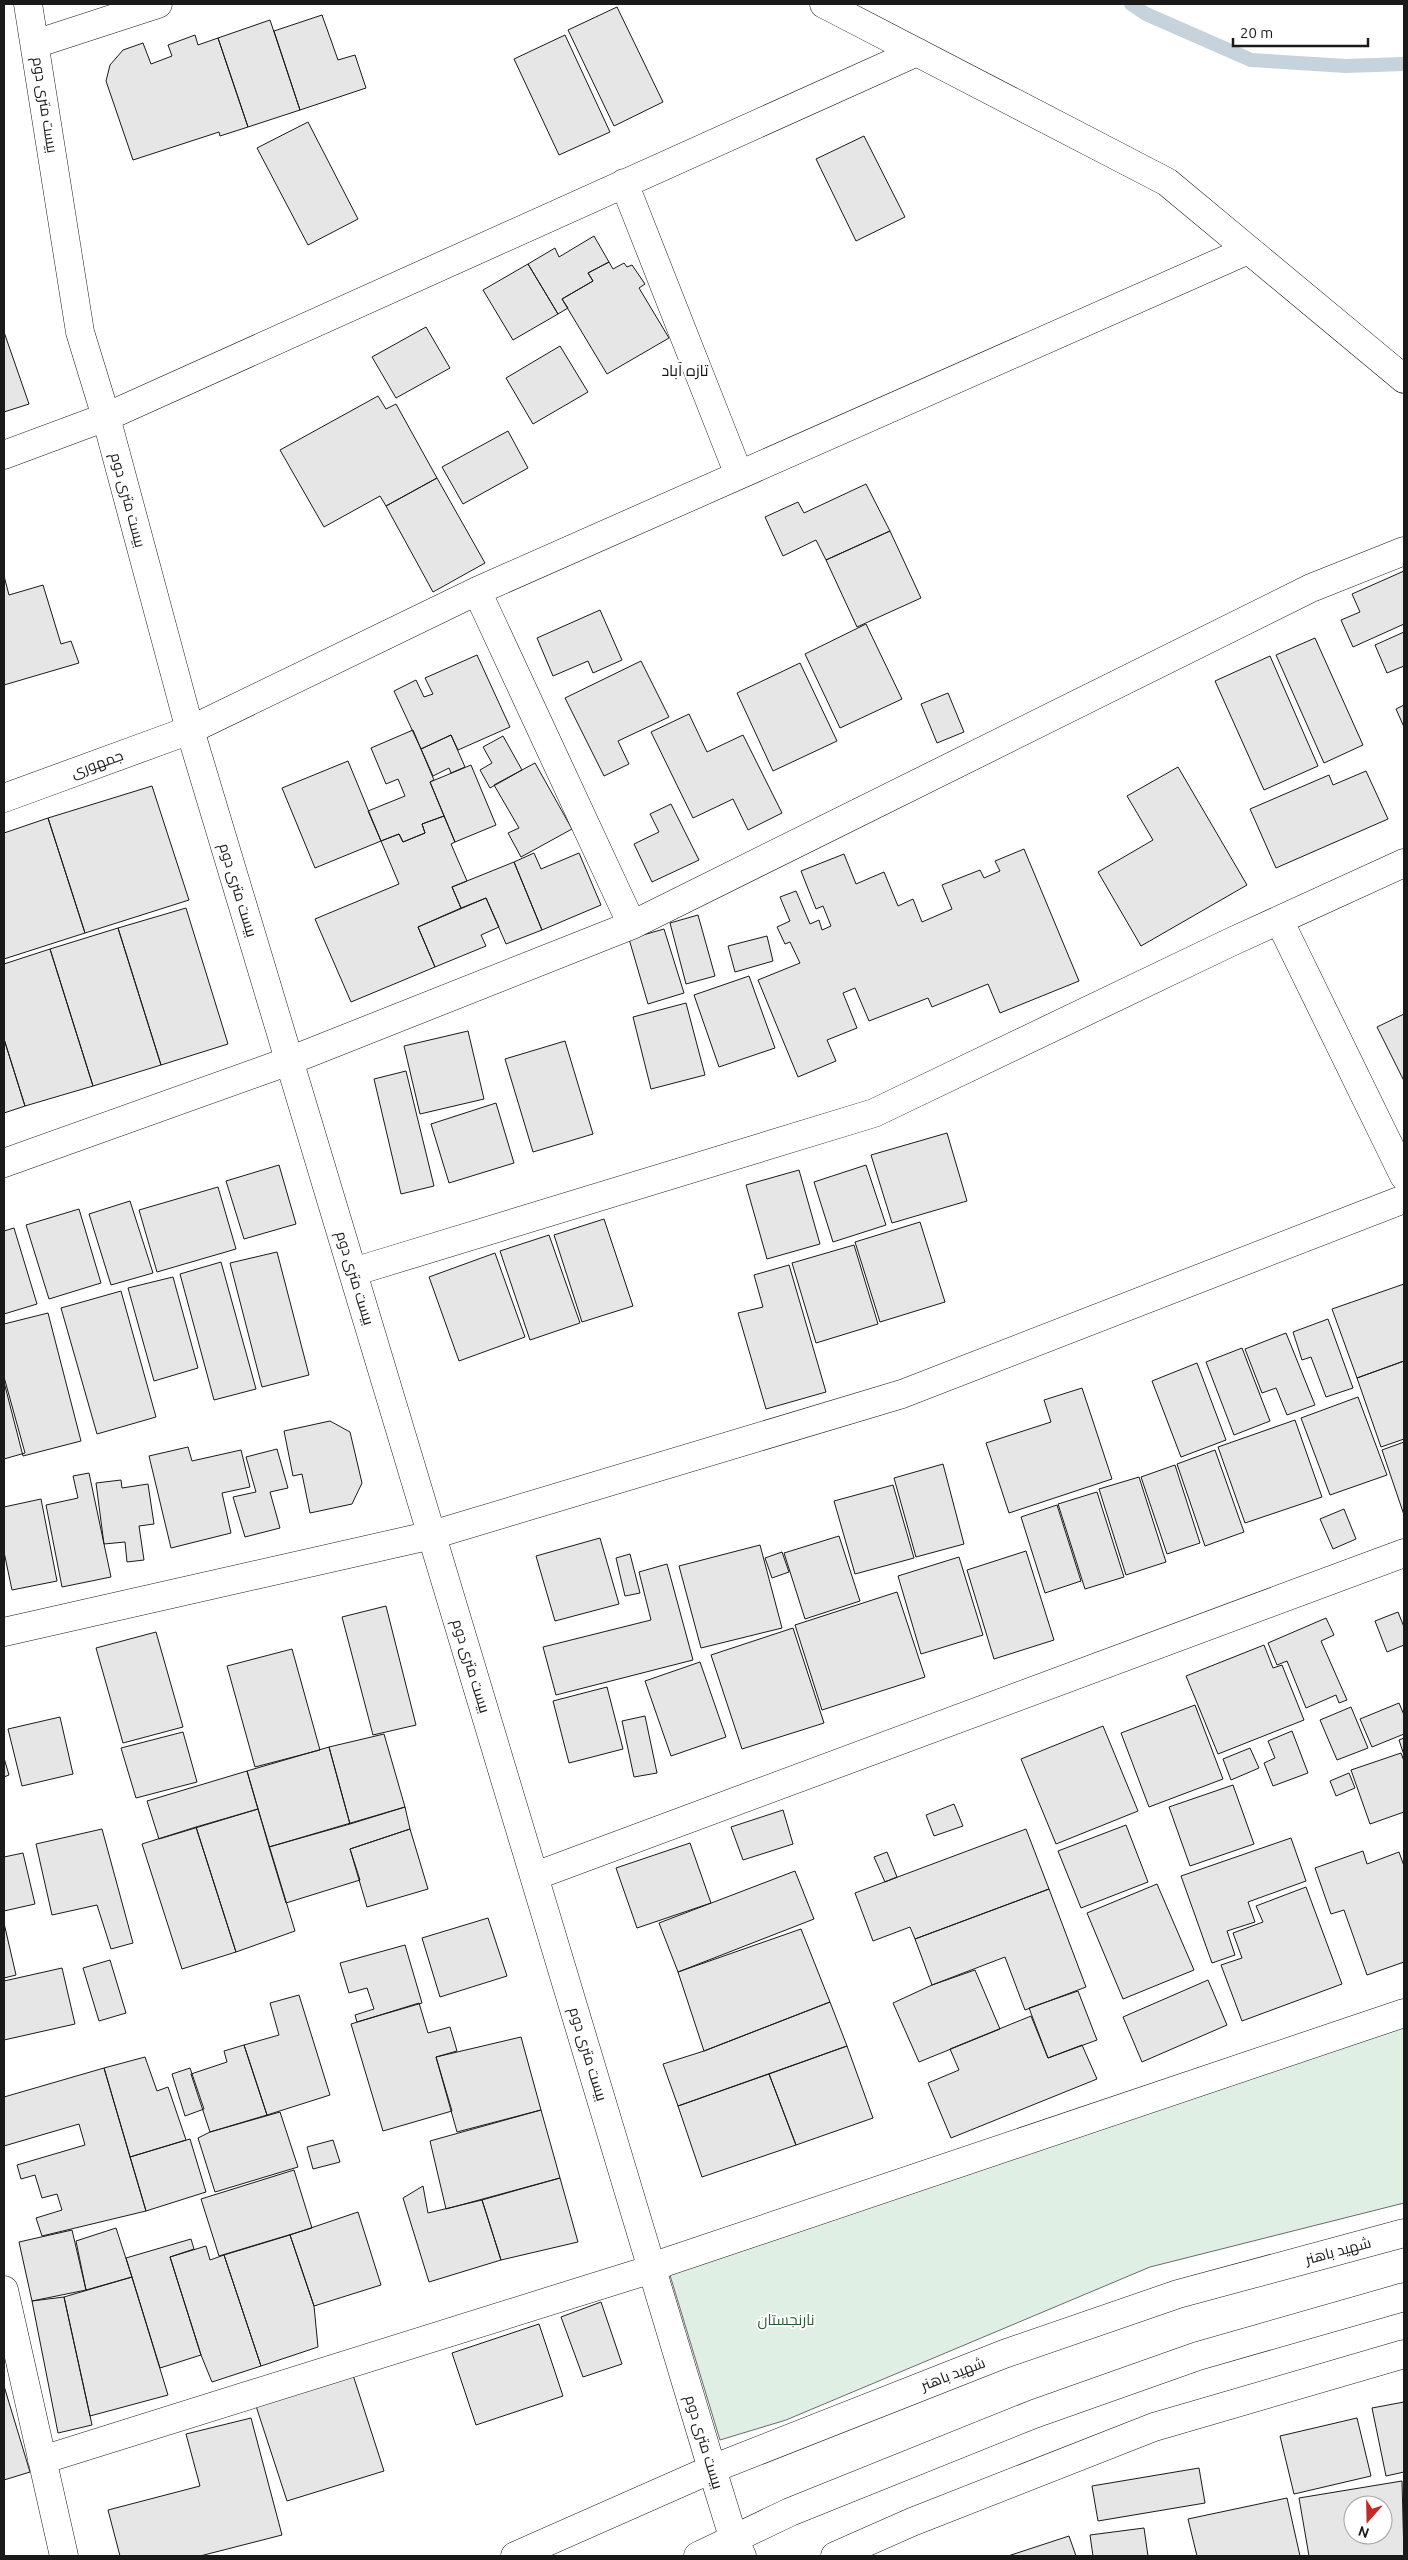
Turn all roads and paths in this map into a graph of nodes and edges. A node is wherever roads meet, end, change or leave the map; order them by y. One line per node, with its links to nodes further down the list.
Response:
1 (28, 4): 4 (street, بیست متری دوم)
2 (158, 4): 4 (street)
3 (824, 4): 5 (street)
4 (35, 44): 9 (street, بیست متری دوم)
5 (917, 52): 6 (street); 7 (street)
6 (624, 183): 9 (street); 11 (street)
7 (1248, 250): 8 (street); 11 (street, جمهوری)
8 (1404, 379)
9 (106, 417): 10 (street); 14 (street, بیست متری دوم)
10 (4, 455)
11 (739, 475): 13 (street, جمهوری)
12 (1404, 551): 18 (street)
13 (477, 591): 14 (street, جمهوری); 18 (street)
14 (190, 730): 15 (street, جمهوری); 19 (street, بیست متری دوم)
15 (4, 798)
16 (1404, 863): 17 (street)
17 (1279, 920): 21 (street); 23 (street)
18 (632, 925): 19 (street)
19 (289, 1061): 20 (street); 23 (street, بیست متری دوم)
20 (4, 1163)
21 (1404, 1176)
22 (1404, 1200): 24 (street)
23 (353, 1272): 24 (street, بیست متری دوم)
24 (432, 1535): 26 (street); 27 (street, بیست متری دوم)
25 (1404, 1554): 27 (street)
26 (4, 1632)
27 (535, 1876): 30 (street, بیست متری دوم)
28 (1404, 2013): 30 (street)
29 (1404, 2233): 35 (street, شهید باهنر)
30 (652, 2269): 34 (street); 35 (street, بیست متری دوم)
31 (4, 2290): 34 (street)
32 (1404, 2297): 36 (street)
33 (1404, 2354): 40 (street)
34 (42, 2460): 37 (street)
35 (712, 2469): 36 (street, بیست متری دوم); 38 (street, شهید باهنر)
36 (738, 2548): 39 (street)
37 (64, 2556)
38 (515, 2556)
39 (698, 2556)
40 (835, 2556)

